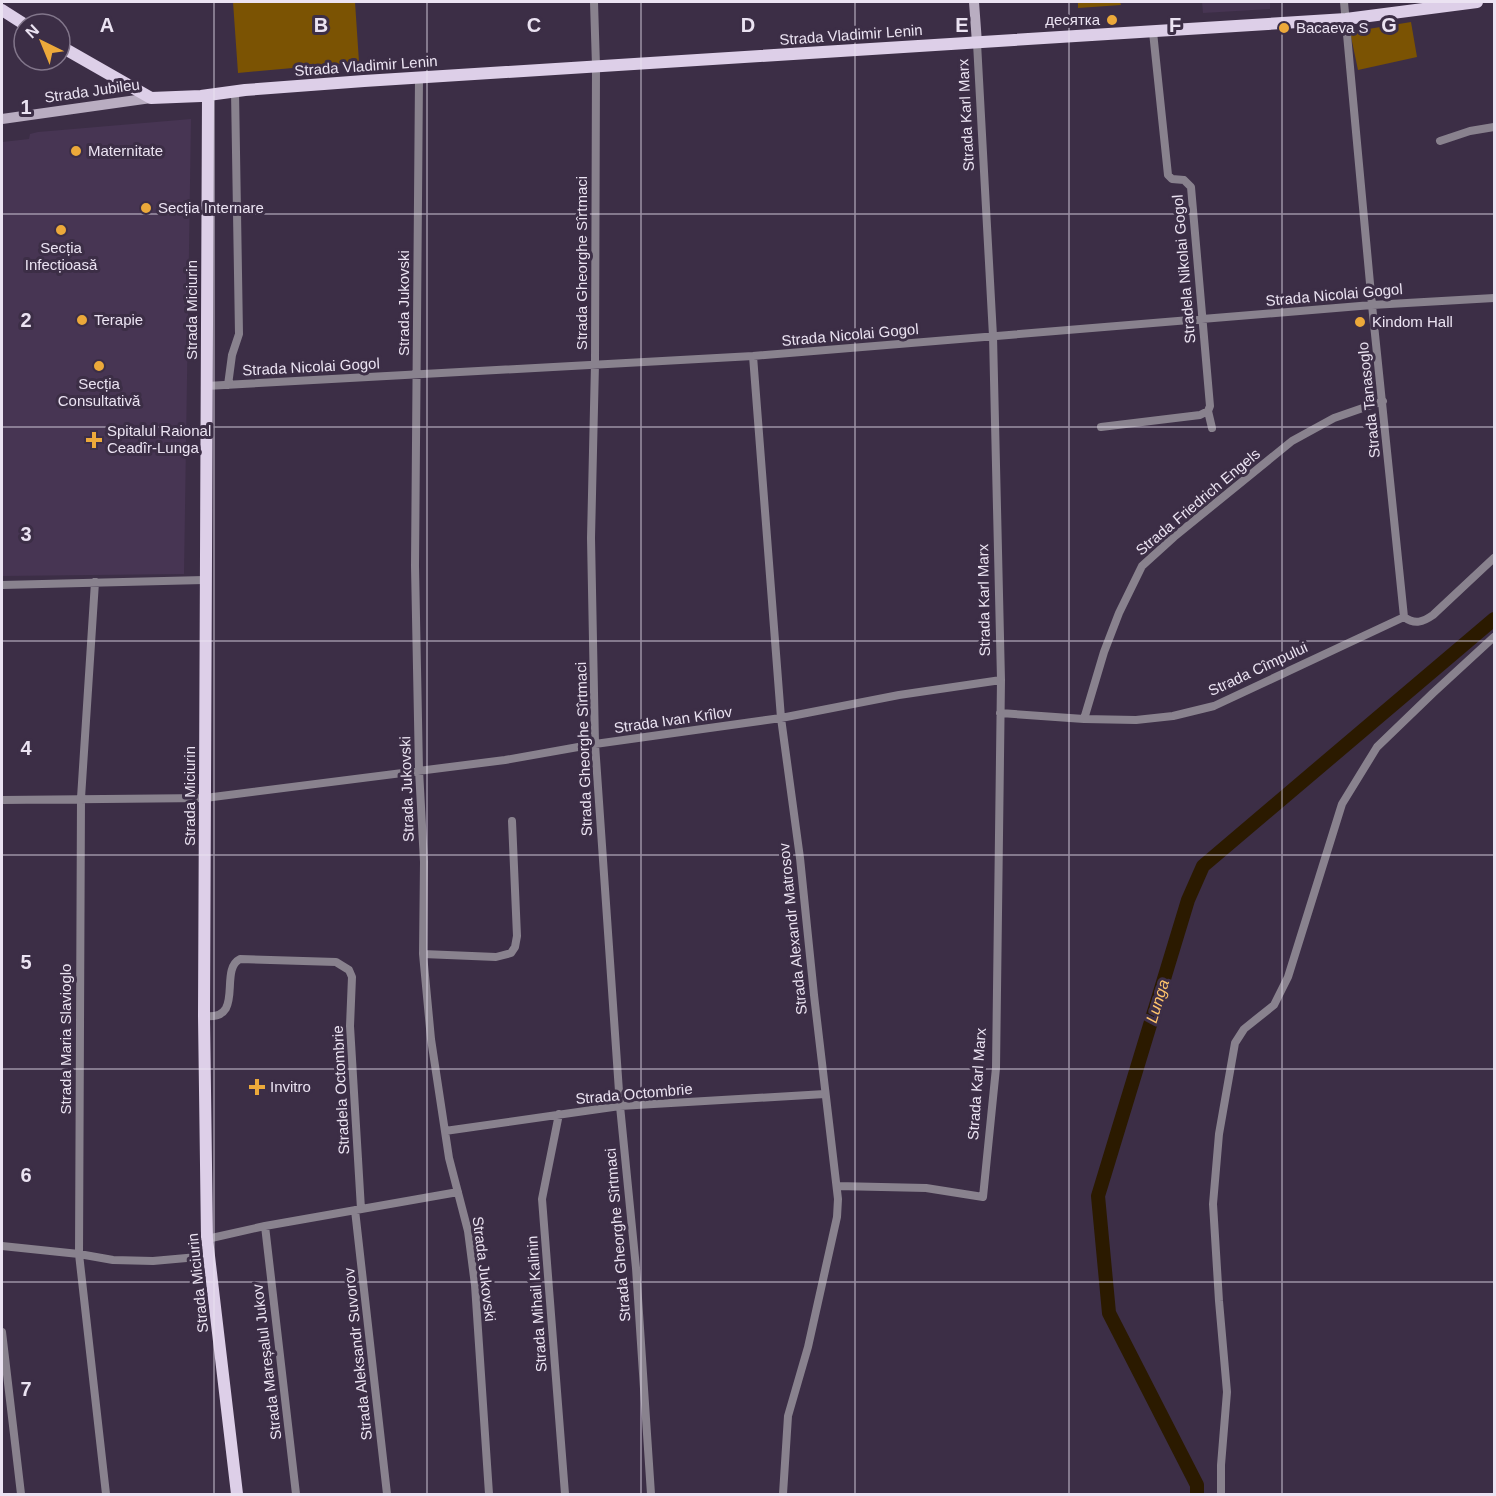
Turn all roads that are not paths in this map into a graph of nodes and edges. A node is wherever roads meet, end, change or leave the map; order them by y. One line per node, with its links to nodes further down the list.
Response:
1 (594, 2): 9 (street, Strada Gheorghe Sîrtmaci)
2 (974, 2): 7 (main road, Strada Karl Marx)
3 (1344, 2): 5 (street, Strada Tanasoglo)
4 (1477, 2): 5 (main road, Strada Vladimir Lenin)
5 (1346, 20): 6 (main road, Strada Vladimir Lenin); 18 (street, Strada Tanasoglo)
6 (1153, 32): 7 (main road, Strada Vladimir Lenin); 19 (street, Stradela Nikolai Gogol)
7 (977, 43): 9 (main road, Strada Vladimir Lenin); 20 (street, Strada Karl Marx)
8 (72, 53): 13 (main road)
9 (596, 66): 10 (main road, Strada Vladimir Lenin); 22 (street, Strada Gheorghe Sîrtmaci)
10 (419, 78): 11 (main road, Strada Vladimir Lenin); 23 (street, Strada Jukovski)
11 (235, 91): 12 (main road, Strada Vladimir Lenin); 24 (street)
12 (208, 95): 13 (main road, Strada Vladimir Lenin); 25 (main road, Strada Miciurin)
13 (151, 98): 14 (main road, Strada Jubileu)
14 (2, 119)
15 (1494, 127): 16 (street)
16 (1440, 141)
17 (1494, 297): 18 (street, Strada Nicolai Gogol)
18 (1372, 305): 19 (street, Strada Nicolai Gogol); 26 (street, Strada Tanasoglo)
19 (1202, 320): 20 (street, Strada Nicolai Gogol); 27 (street, Stradela Nikolai Gogol)
20 (993, 336): 21 (street, Strada Nicolai Gogol); 36 (street, Strada Karl Marx)
21 (753, 356): 22 (street, Strada Nicolai Gogol); 38 (street, Strada Alexandr Matrosov)
22 (595, 364): 23 (street, Strada Nicolai Gogol); 40 (street, Strada Gheorghe Sîrtmaci)
23 (418, 374): 24 (street, Strada Nicolai Gogol); 41 (street, Strada Jukovski)
24 (228, 385): 25 (street, Strada Nicolai Gogol)
25 (206, 386): 31 (main road, Strada Miciurin)
26 (1383, 401): 34 (street, Strada Tanasoglo); 39 (street, Strada Friedrich Engels)
27 (1208, 411): 28 (street); 29 (street, Stradela Nikolai Gogol)
28 (1101, 427)
29 (1212, 428)
30 (1494, 558): 34 (street, Strada Cîmpului)
31 (204, 580): 32 (street); 43 (main road, Strada Miciurin)
32 (95, 582): 33 (street); 42 (street, Strada Maria Slavioglo)
33 (2, 585)
34 (1404, 617): 39 (street, Strada Cîmpului)
35 (1494, 638): 70 (street)
36 (1000, 680): 37 (street, Strada Karl Marx); 38 (street, Strada Ivan Krîlov)
37 (1000, 713): 39 (street, Strada Cîmpului); 52 (street, Strada Karl Marx)
38 (780, 718): 40 (street, Strada Ivan Krîlov); 48 (street, Strada Alexandr Matrosov)
39 (1084, 719)
40 (595, 744): 41 (street, Strada Ivan Krîlov); 49 (street, Strada Gheorghe Sîrtmaci)
41 (419, 770): 43 (street, Strada Ivan Krîlov); 46 (street, Strada Jukovski)
42 (81, 798): 43 (street, Strada Ivan Krîlov); 44 (street, Strada Ivan Krîlov); 58 (street, Strada Maria Slavioglo)
43 (205, 798): 47 (main road, Strada Miciurin)
44 (2, 800)
45 (512, 821): 46 (street)
46 (423, 954): 51 (street, Strada Jukovski)
47 (204, 1017): 54 (street, Stradela Octombrie); 56 (main road, Strada Miciurin)
48 (825, 1094): 49 (street, Strada Octombrie); 52 (street, Strada Alexandr Matrosov)
49 (620, 1106): 50 (street, Strada Octombrie); 68 (street, Strada Gheorghe Sîrtmaci)
50 (559, 1114): 51 (street, Strada Octombrie); 67 (street, Strada Mihail Kalinin)
51 (445, 1131): 53 (street, Strada Jukovski)
52 (837, 1186): 69 (street, Strada Alexandr Matrosov)
53 (458, 1192): 54 (street); 66 (street, Strada Jukovski)
54 (358, 1209): 55 (street); 65 (street, Strada Aleksandr Suvorov)
55 (265, 1226): 56 (street); 64 (street, Strada Mareșalul Jukov)
56 (207, 1239): 59 (main road, Strada Miciurin)
57 (2, 1246): 58 (street)
58 (79, 1254): 59 (street); 62 (street, Strada Maria Slavioglo)
59 (208, 1256): 63 (main road, Strada Miciurin)
60 (2, 1332): 61 (street)
61 (21, 1494)
62 (106, 1494)
63 (237, 1494)
64 (296, 1494)
65 (387, 1494)
66 (489, 1494)
67 (565, 1494)
68 (651, 1494)
69 (783, 1494)
70 (1221, 1494)

